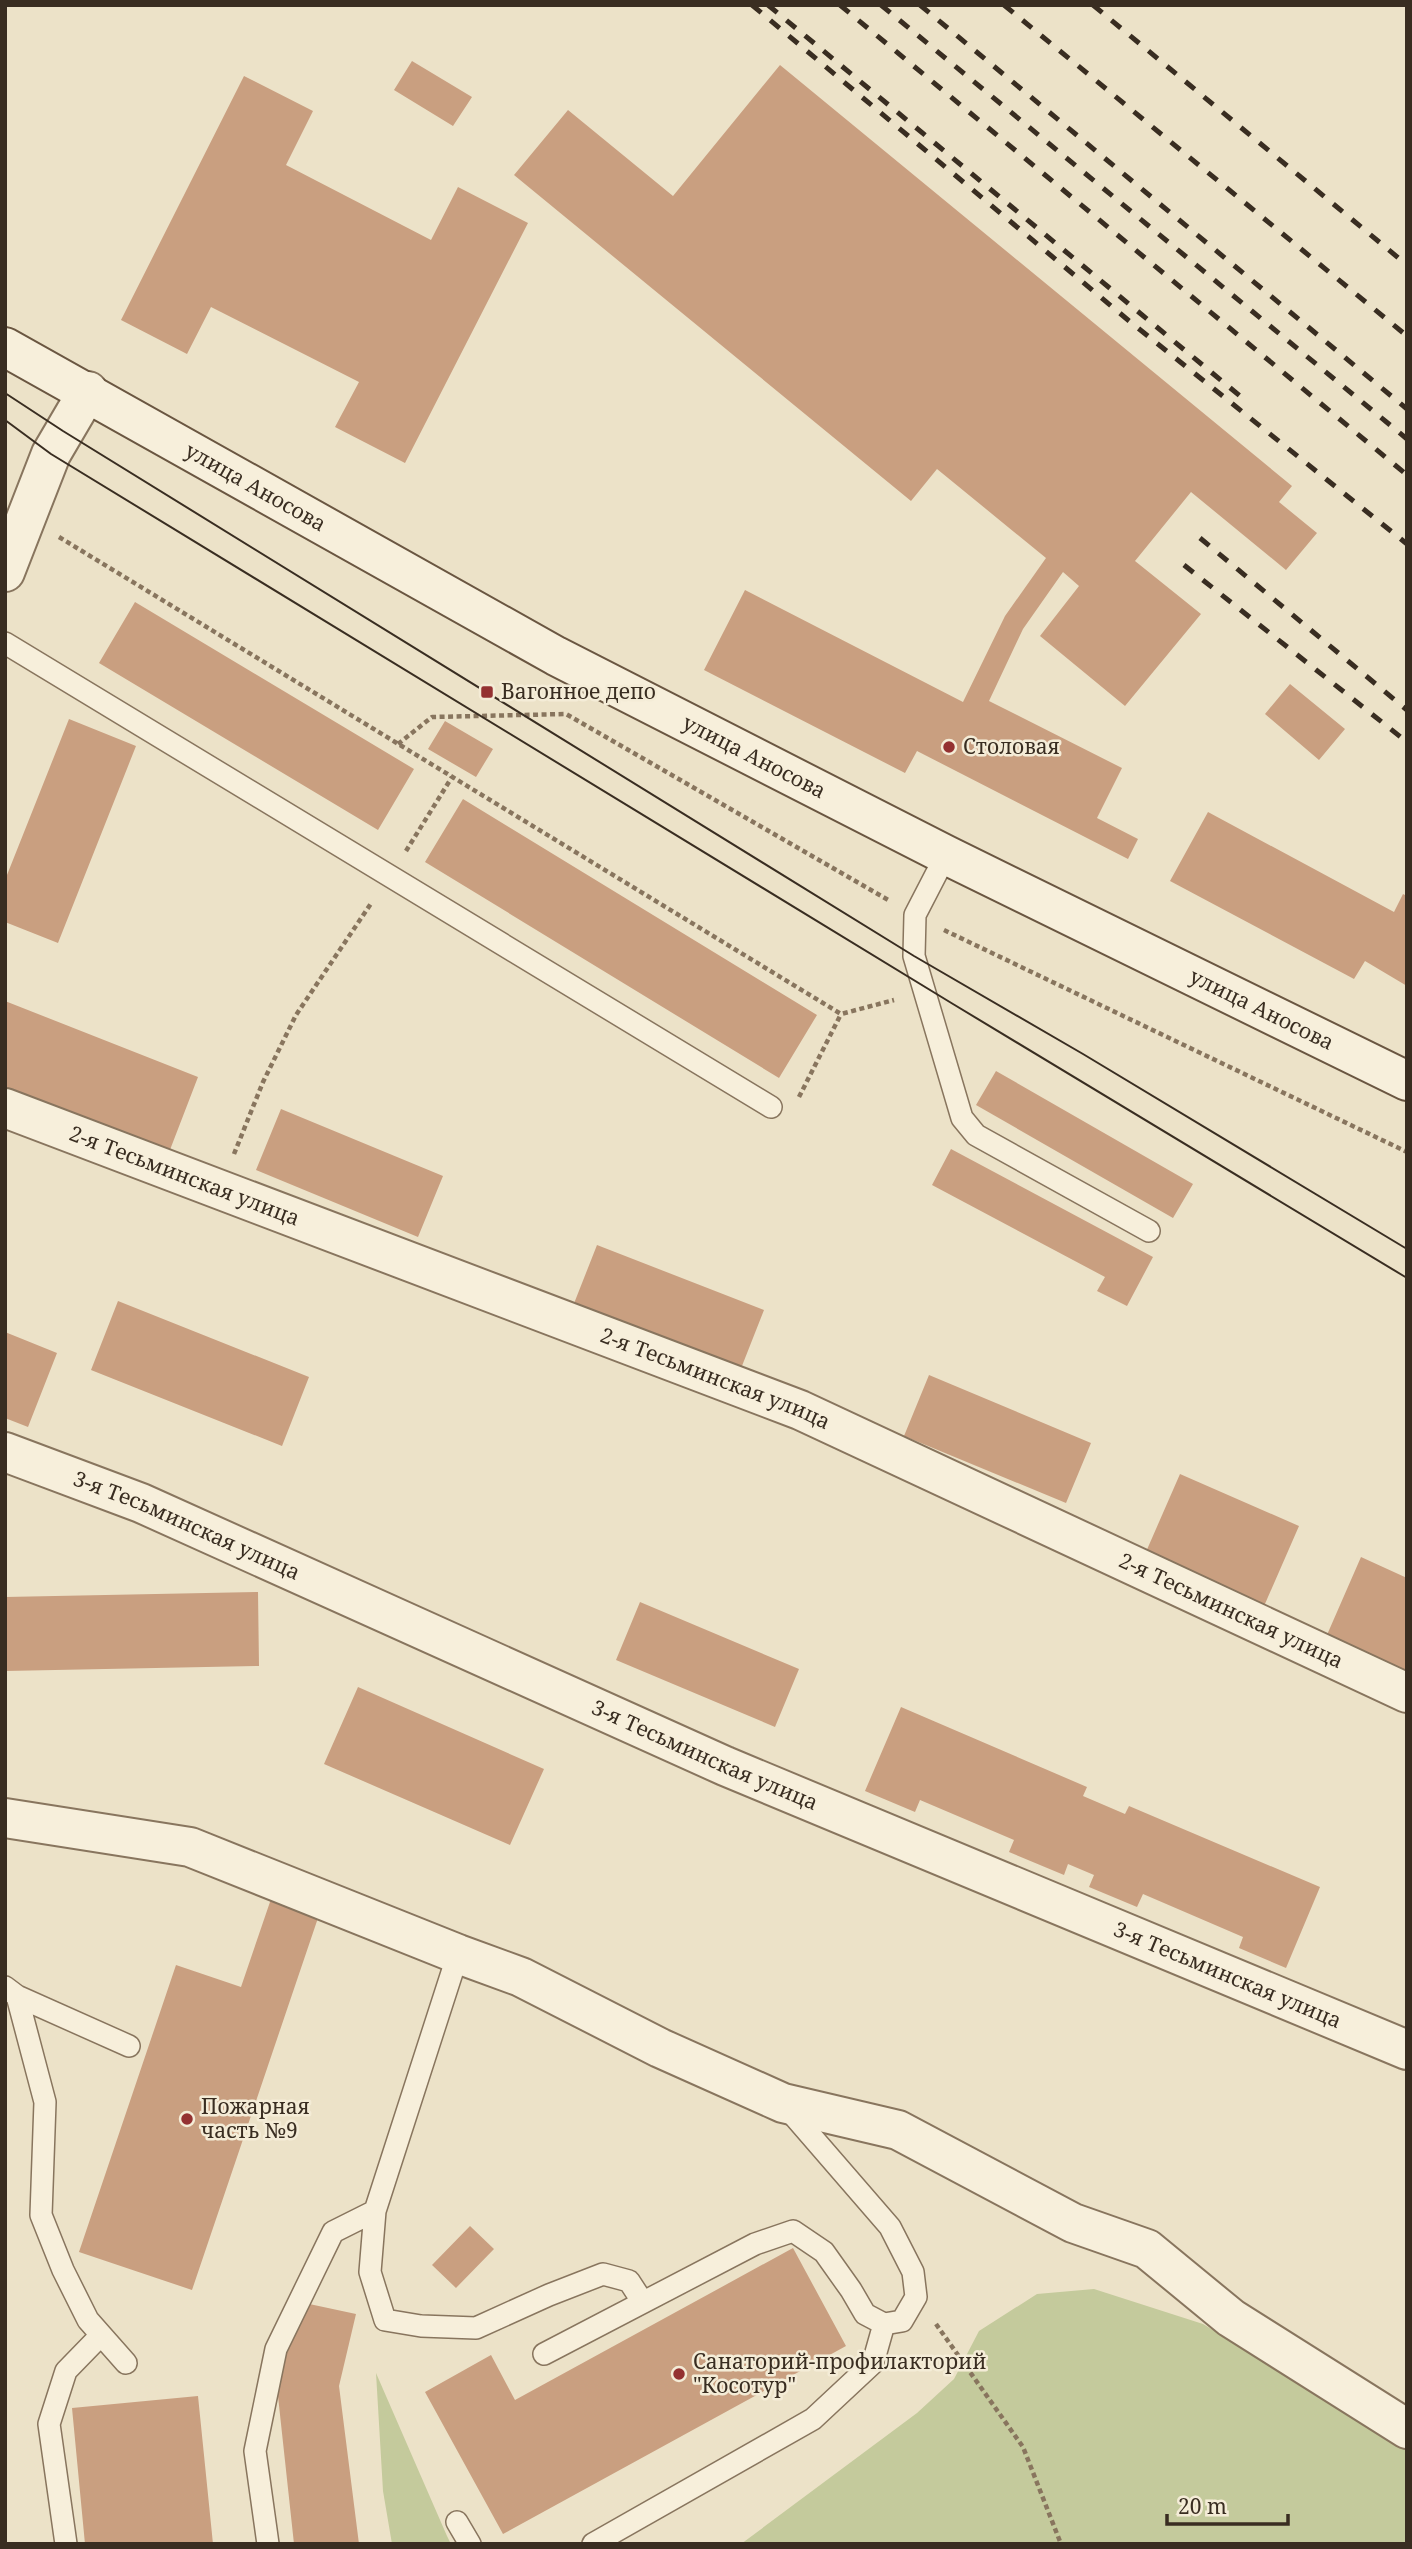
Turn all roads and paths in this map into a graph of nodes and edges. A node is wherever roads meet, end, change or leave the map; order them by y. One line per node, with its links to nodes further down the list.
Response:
1 (5, 346): 2 (street, улица Аносова)
2 (88, 391): 3 (street); 7 (street, улица Аносова)
3 (25, 516): 4 (street); 6 (path)
4 (5, 572)
5 (5, 643): 8 (lane)
6 (452, 777): 8 (path); 10 (path)
7 (946, 855): 9 (lane); 11 (street, улица Аносова)
8 (390, 875): 12 (lane); 14 (path)
9 (925, 992): 10 (path); 15 (lane)
10 (841, 1014): 12 (path)
11 (1407, 1081)
12 (771, 1107)
13 (5, 1108): 14 (street, 2-я Тесьминская улица)
14 (220, 1189): 17 (street, 2-я Тесьминская улица)
15 (1149, 1231)
16 (5, 1452): 22 (street, 3-я Тесьминская улица)
17 (1407, 1693)
18 (5, 1818): 19 (street)
19 (458, 1954): 23 (street); 24 (lane)
20 (11, 1991): 21 (lane); 28 (lane)
21 (129, 2046)
22 (1407, 2050)
23 (783, 2103): 25 (lane); 31 (street)
24 (374, 2211): 26 (lane); 34 (lane)
25 (916, 2297): 27 (lane); 37 (path)
26 (642, 2301): 27 (lane); 29 (lane)
27 (884, 2324): 36 (lane)
28 (101, 2335): 30 (lane); 33 (lane)
29 (544, 2354)
30 (126, 2363)
31 (1407, 2429)
32 (457, 2522): 35 (lane)
33 (66, 2544)
34 (268, 2544)
35 (470, 2544)
36 (593, 2544)
37 (1061, 2544)

